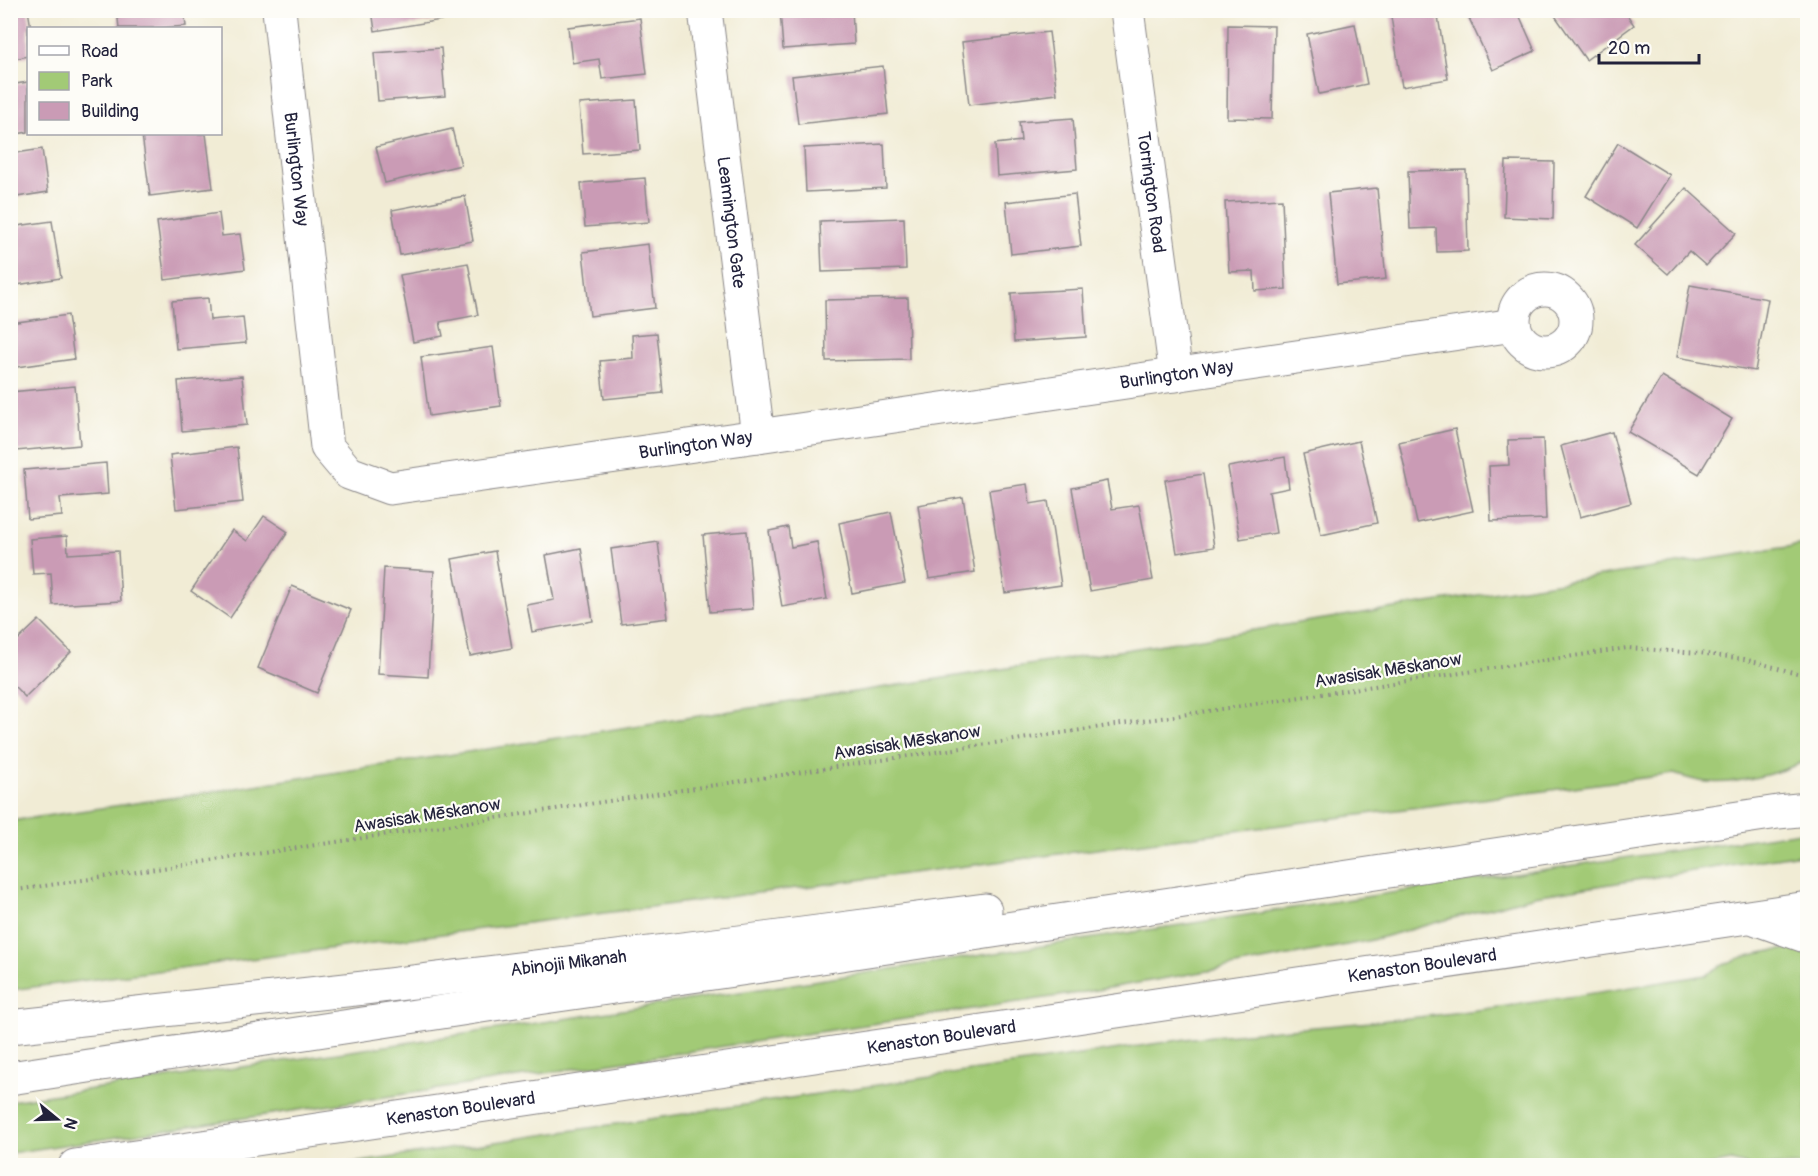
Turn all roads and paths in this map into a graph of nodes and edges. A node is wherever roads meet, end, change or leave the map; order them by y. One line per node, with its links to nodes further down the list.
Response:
1 (279, 10): 6 (main road, Burlington Way)
2 (705, 10): 6 (main road, Leamington Gate)
3 (1127, 10): 5 (main road, Torrington Road)
4 (1515, 325): 5 (main road, Burlington Way)
5 (1176, 375): 6 (main road, Burlington Way)
6 (758, 436)
7 (1808, 676): 10 (path, Awasisak Mēskanow)
8 (1808, 785): 9 (main road)
9 (1793, 810): 12 (main road)
10 (10, 891)
11 (1808, 908): 13 (main road, Kenaston Boulevard)
12 (1127, 911): 15 (main road, Abinojii Mikanah); 16 (main road)
13 (1752, 918): 14 (main road); 17 (main road, Kenaston Boulevard)
14 (1808, 936)
15 (10, 1027)
16 (10, 1077)
17 (75, 1166)

